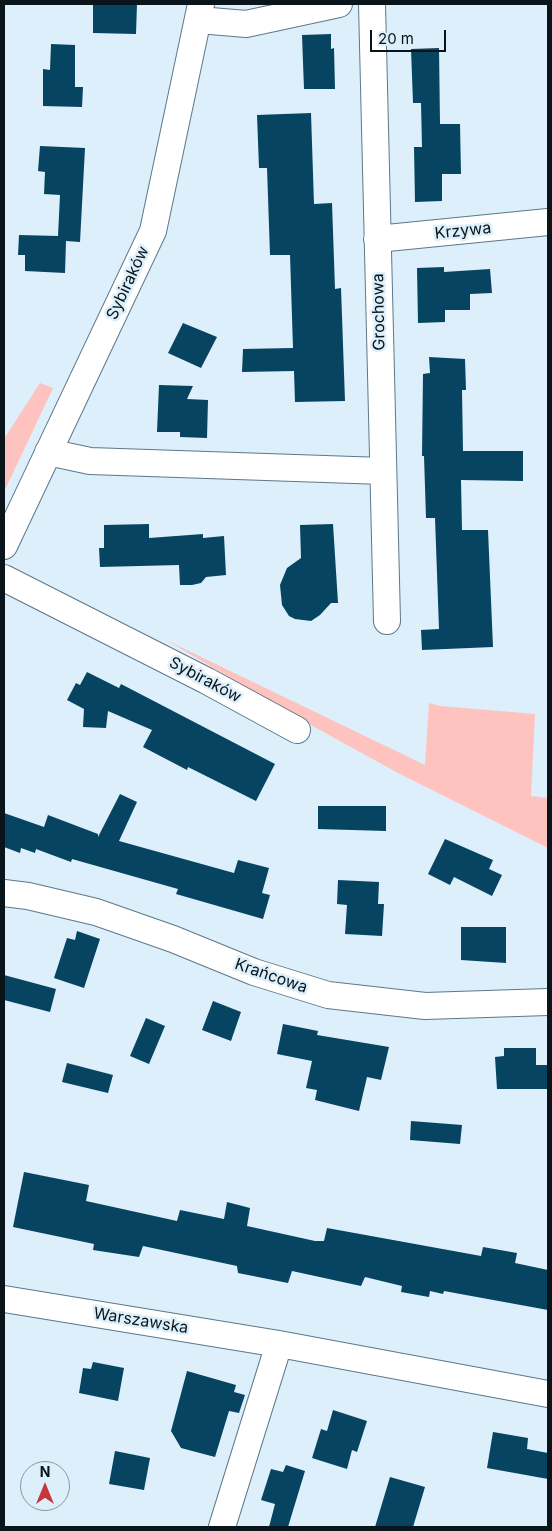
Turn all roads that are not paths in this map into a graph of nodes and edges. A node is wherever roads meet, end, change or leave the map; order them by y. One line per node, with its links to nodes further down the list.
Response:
1 (339, 4): 3 (street)
2 (372, 4): 5 (street, Grochowa)
3 (200, 12): 6 (street, Sybiraków)
4 (548, 222): 5 (street, Krzywa)
5 (377, 239): 7 (street, Grochowa)
6 (48, 452): 7 (street); 8 (street, Sybiraków)
7 (383, 471): 10 (street, Grochowa)
8 (4, 546)
9 (4, 578): 11 (street, Sybiraków)
10 (386, 621)
11 (297, 730)
12 (4, 893): 13 (street, Krańcowa)
13 (548, 1002)
14 (4, 1299): 15 (street, Warszawska)
15 (279, 1344): 16 (street, Warszawska); 17 (street)
16 (548, 1394)
17 (222, 1527)

